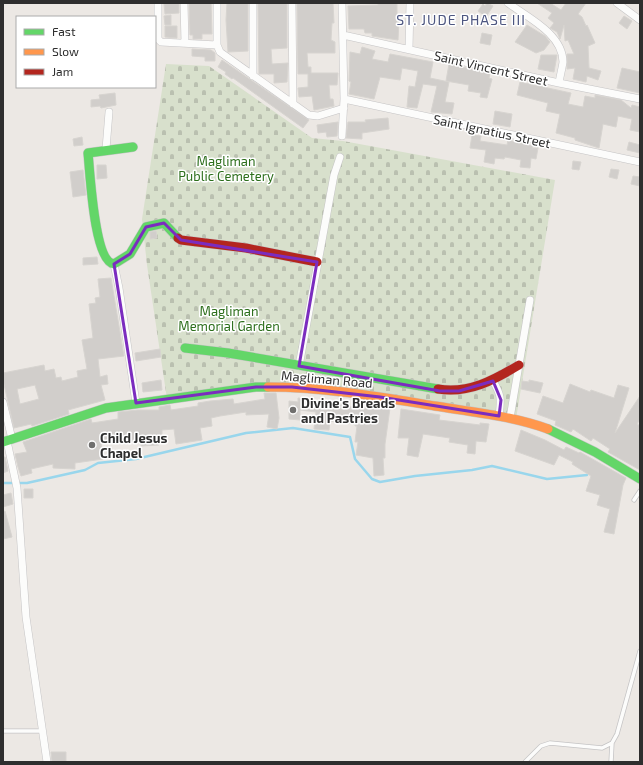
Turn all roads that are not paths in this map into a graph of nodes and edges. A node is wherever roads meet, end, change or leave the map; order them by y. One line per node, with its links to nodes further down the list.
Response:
1 (158, 3): 12 (street)
2 (184, 3): 12 (street)
3 (218, 3): 13 (street)
4 (253, 3): 15 (street)
5 (292, 3): 19 (street)
6 (342, 3): 11 (street)
7 (410, 3): 14 (street)
8 (508, 3): 16 (street)
9 (617, 3): 10 (street)
10 (640, 20)
11 (342, 35): 14 (street, Saint Vincent Street); 17 (street)
12 (185, 44): 13 (street)
13 (217, 45): 15 (street)
14 (409, 49): 16 (street, Saint Vincent Street)
15 (253, 76): 19 (street)
16 (559, 83): 18 (street, Saint Vincent Street)
17 (344, 99): 20 (street); 26 (street, Saint Ignatius Street)
18 (640, 99)
19 (293, 104): 20 (street)
20 (344, 108): 22 (street)
21 (109, 112): 24 (street)
22 (342, 136)
23 (133, 147): 24 (street)
24 (106, 149): 28 (street)
25 (340, 157): 27 (street)
26 (640, 162)
27 (317, 262): 28 (street); 32 (street)
28 (114, 264): 35 (street)
29 (530, 300): 31 (street)
30 (185, 348): 32 (street)
31 (520, 365): 33 (street); 37 (street)
32 (299, 366): 33 (street)
33 (493, 381): 36 (street)
34 (3, 403): 38 (street)
35 (136, 403): 36 (street, Magliman Road); 38 (street, Magliman Road)
36 (499, 416): 37 (street, Magliman Road)
37 (510, 418): 39 (street, Magliman Road)
38 (7, 440): 44 (street)
39 (640, 480)
40 (640, 491): 41 (lane)
41 (634, 500)
42 (640, 651): 45 (lane)
43 (3, 731): 44 (lane)
44 (42, 731): 46 (street)
45 (612, 743): 47 (lane); 48 (lane)
46 (47, 762)
47 (525, 762)
48 (611, 762)

